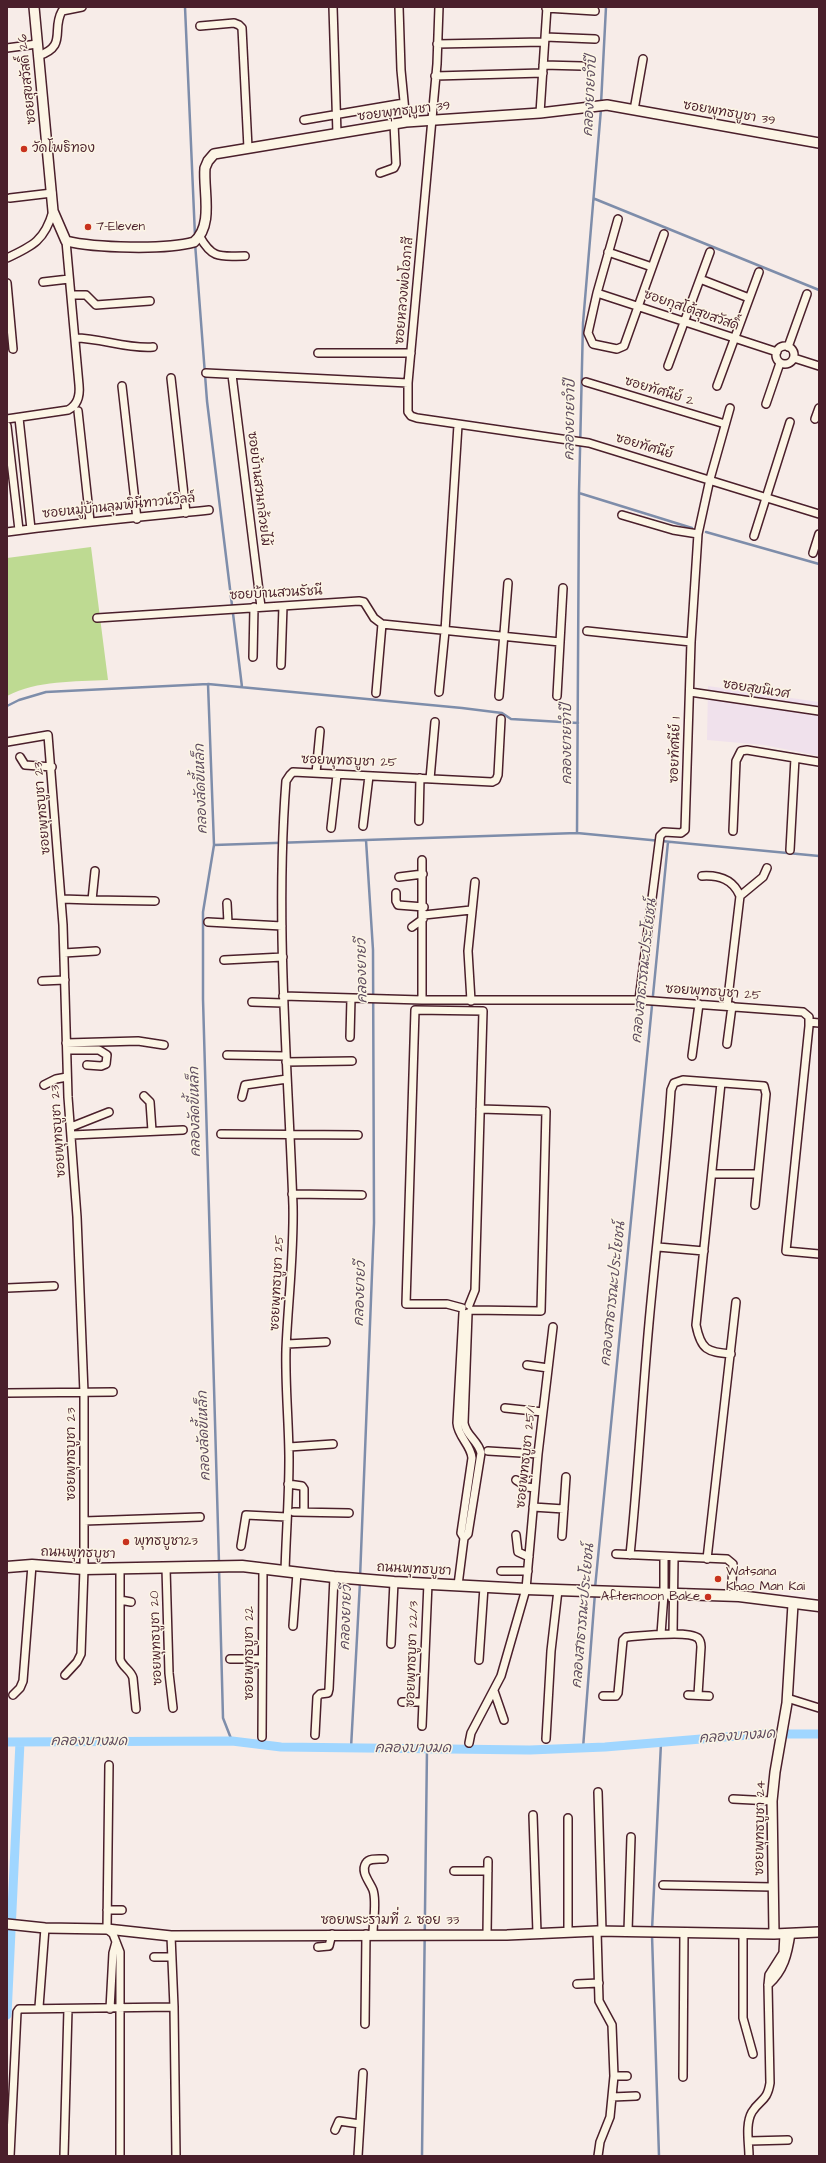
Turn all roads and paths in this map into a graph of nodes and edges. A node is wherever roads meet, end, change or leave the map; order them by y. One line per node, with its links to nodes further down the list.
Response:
1 (82, 7): 14 (street)
2 (333, 7): 23 (street)
3 (399, 7): 20 (street)
4 (439, 7): 12 (street, ซอยหลวงพ่อโอภาสี)
5 (546, 7): 7 (street); 9 (street)
6 (34, 8): 11 (street, ซอยสุขสวัสดิ์ 26)
7 (595, 11)
8 (200, 26): 30 (street)
9 (545, 39): 10 (street); 12 (street); 16 (street)
10 (595, 40)
11 (37, 44): 13 (street); 14 (street, ซอยสุขสวัสดิ์ 26)
12 (437, 44): 19 (street, ซอยหลวงพ่อโอภาสี)
13 (7, 48)
14 (38, 56): 32 (street, ซอยสุขสวัสดิ์ 26)
15 (642, 59): 21 (street)
16 (543, 65): 17 (street); 18 (street)
17 (582, 66)
18 (543, 73): 19 (street); 22 (street)
19 (435, 76): 25 (street, ซอยหลวงพ่อโอภาสี)
20 (404, 103): 23 (street); 26 (street)
21 (634, 110): 22 (street, ซอยพุทธบูชา 39); 29 (street, ซอยพุทธบูชา 39)
22 (540, 113): 25 (street, ซอยพุทธบูชา 39)
23 (337, 114): 24 (street); 28 (street)
24 (304, 120)
25 (432, 120): 26 (street, ซอยพุทธบูชา 39); 63 (street, ซอยหลวงพ่อโอภาสี)
26 (406, 122): 27 (street, ซอยพุทธบูชา 39)
27 (394, 124): 28 (street, ซอยพุทธบูชา 39); 31 (street)
28 (338, 134): 30 (street, ซอยพุทธบูชา 39)
29 (819, 143)
30 (248, 148): 37 (street, ซอยพุทธบูชา 39)
31 (380, 173)
32 (52, 193): 33 (street); 34 (street, ซอยสุขสวัสดิ์ 26)
33 (10, 198)
34 (53, 211): 38 (street, ซอยสุขสวัสดิ์ 26); 42 (street)
35 (618, 219): 39 (street)
36 (664, 234): 43 (street)
37 (200, 237): 38 (street); 41 (street)
38 (66, 241): 45 (street)
39 (608, 252): 43 (street); 49 (street)
40 (710, 252): 46 (street)
41 (245, 256)
42 (7, 258)
43 (652, 267): 54 (street)
44 (759, 272): 52 (street)
45 (69, 279): 47 (street); 51 (street)
46 (700, 279): 52 (street); 55 (street)
47 (43, 282)
48 (7, 283): 60 (street)
49 (596, 293): 54 (street, ซอยกุสโต้สุขสวัสดิ์); 54 (street)
50 (807, 294): 59 (street)
51 (71, 295): 53 (street); 56 (street)
52 (749, 298): 57 (street)
53 (150, 301)
54 (638, 305): 55 (street, ซอยกุสโต้สุขสวัสดิ์)
55 (685, 321): 57 (street, ซอยกุสโต้สุขสวัสดิ์); 66 (street)
56 (75, 338): 58 (street); 79 (street)
57 (734, 338): 61 (street, ซอยกุสโต้สุขสวัสดิ์); 74 (street)
58 (153, 347)
59 (788, 347): 61 (street); 64 (street)
60 (13, 349)
61 (777, 352): 65 (street)
62 (318, 353): 63 (street)
63 (411, 353): 72 (street, ซอยหลวงพ่อโอภาสี)
64 (794, 358): 65 (street); 67 (street)
65 (780, 363): 75 (street)
66 (668, 366)
67 (819, 366)
68 (206, 373): 69 (street)
69 (232, 374): 72 (street); 106 (street, ซอยบ้านสวนกล้วยไม้)
70 (171, 378): 91 (street)
71 (586, 382): 83 (street, ซอยทัศนีย์ 2)
72 (408, 383): 84 (street, ซอยหลวงพ่อโอภาสี)
73 (122, 386): 94 (street)
74 (717, 386)
75 (766, 404)
76 (730, 408): 83 (street)
77 (819, 408): 80 (street)
78 (78, 411): 95 (street)
79 (19, 418): 81 (street); 86 (street, ซอยหมู่บ้านลุมพินีทาวน์วิลล์)
80 (815, 419)
81 (7, 420)
82 (790, 422): 89 (street)
83 (725, 424): 88 (street)
84 (458, 425): 88 (street, ซอยทัศนีย์); 109 (street)
85 (7, 426): 87 (street)
86 (24, 470): 87 (street); 96 (street, ซอยหมู่บ้านลุมพินีทาวน์วิลล์)
87 (12, 471): 97 (street)
88 (710, 479): 89 (street, ซอยทัศนีย์); 99 (street, ซอยทัศนีย์ 1)
89 (766, 497): 92 (street, ซอยทัศนีย์); 101 (street)
90 (209, 510): 91 (street, ซอยหมู่บ้านลุมพินีทาวน์วิลล์)
91 (186, 513): 94 (street, ซอยหมู่บ้านลุมพินีทาวน์วิลล์)
92 (819, 514)
93 (622, 515): 99 (street)
94 (137, 519): 95 (street, ซอยหมู่บ้านลุมพินีทาวน์วิลล์)
95 (90, 521): 96 (street, ซอยหมู่บ้านลุมพินีทาวน์วิลล์)
96 (31, 529): 97 (street, ซอยหมู่บ้านลุมพินีทาวน์วิลล์)
97 (19, 530): 98 (street, ซอยหมู่บ้านลุมพินีทาวน์วิลล์)
98 (7, 532)
99 (698, 534): 113 (street, ซอยทัศนีย์ 1)
100 (819, 534): 102 (street)
101 (754, 536)
102 (813, 553)
103 (508, 583): 111 (street)
104 (563, 588): 112 (street)
105 (283, 606): 106 (street, ซอยบ้านสวนรัชนี); 108 (street, ซอยบ้านสวนรัชนี); 115 (street)
106 (258, 607): 107 (street, ซอยบ้านสวนรัชนี); 114 (street, ซอยบ้านสวนกล้วยไม้)
107 (97, 618)
108 (382, 624): 109 (street); 118 (street)
109 (445, 631): 111 (street); 116 (street)
110 (587, 631): 113 (street)
111 (504, 638): 112 (street); 119 (street)
112 (560, 642): 120 (street)
113 (691, 642): 117 (street, ซอยทัศนีย์ 1)
114 (253, 657)
115 (281, 665)
116 (439, 692)
117 (694, 692): 121 (street, ซอยสุขนิเวศ); 169 (street, ซอยทัศนีย์ 1)
118 (376, 694)
119 (499, 696)
120 (557, 696)
121 (819, 711)
122 (501, 719): 134 (street, ซอยพุทธบูชา 25)
123 (435, 722): 134 (street)
124 (320, 731): 130 (street)
125 (7, 742): 129 (street, ซอยพุทธบูชา 23)
126 (20, 757): 129 (street)
127 (795, 758): 128 (street); 138 (street); 139 (street)
128 (819, 762)
129 (52, 766): 149 (street, ซอยพุทธบูชา 23)
130 (316, 773): 131 (street, ซอยพุทธบูชา 25); 158 (street, ซอยพุทธบูชา 25)
131 (337, 775): 132 (street, ซอยพุทธบูชา 25); 137 (street)
132 (369, 776): 133 (street, ซอยพุทธบูชา 25); 136 (street)
133 (420, 778): 134 (street, ซอยพุทธบูชา 25); 135 (street)
134 (430, 779)
135 (419, 821)
136 (363, 826)
137 (331, 828)
138 (733, 831)
139 (790, 850)
140 (422, 860): 143 (street)
141 (767, 868): 148 (street)
142 (95, 871): 150 (street)
143 (422, 874): 145 (street); 153 (street)
144 (702, 876): 148 (street)
145 (399, 877)
146 (475, 882): 154 (street)
147 (396, 893): 153 (street)
148 (740, 896): 173 (street)
149 (62, 899): 150 (street); 161 (street, ซอยพุทธบูชา 23)
150 (92, 900): 151 (street)
151 (155, 901)
152 (227, 903): 157 (street)
153 (424, 907): 155 (street)
154 (472, 910): 155 (street); 170 (street)
155 (423, 917): 159 (street); 168 (street)
156 (208, 922): 157 (street)
157 (228, 923): 158 (street)
158 (282, 926): 162 (street, ซอยพุทธบูชา 25)
159 (412, 926)
160 (96, 951): 161 (street)
161 (64, 953): 164 (street, ซอยพุทธบูชา 23)
162 (282, 957): 163 (street); 167 (street, ซอยพุทธบูชา 25)
163 (224, 960)
164 (65, 980): 165 (street); 179 (street, ซอยพุทธบูชา 23)
165 (42, 981)
166 (351, 998): 167 (street, ซอยพุทธบูชา 25); 168 (street, ซอยพุทธบูชา 25); 176 (street)
167 (283, 1000): 171 (street); 182 (street, ซอยพุทธบูชา 25)
168 (422, 1000): 170 (street, ซอยพุทธบูชา 25)
169 (639, 1000): 170 (street, ซอยพุทธบูชา 25); 172 (street, ซอยพุทธบูชา 25)
170 (471, 1001)
171 (252, 1002)
172 (699, 1004): 173 (street, ซอยพุทธบูชา 25); 181 (street)
173 (730, 1006): 174 (street, ซอยพุทธบูชา 25); 177 (street)
174 (809, 1022): 175 (street); 207 (street)
175 (819, 1023)
176 (350, 1037)
177 (727, 1044)
178 (164, 1045): 179 (street)
179 (67, 1047): 184 (street); 185 (street, ซอยพุทธบูชา 23)
180 (227, 1055): 182 (street)
181 (692, 1056)
182 (286, 1059): 183 (street); 186 (street, ซอยพุทธบูชา 25)
183 (352, 1061)
184 (87, 1065)
185 (67, 1077): 188 (street); 193 (street, ซอยพุทธบูชา 23)
186 (286, 1080): 190 (street); 199 (street, ซอยพุทธบูชา 25)
187 (721, 1083): 200 (street); 201 (street); 205 (street)
188 (44, 1085)
189 (144, 1096): 195 (street)
190 (242, 1097)
191 (480, 1109): 211 (street); 211 (street); 211 (street)
192 (109, 1112): 193 (street)
193 (71, 1127): 197 (street, ซอยพุทธบูชา 23)
194 (183, 1130): 195 (street)
195 (152, 1132): 197 (street)
196 (221, 1134): 199 (street)
197 (72, 1135): 220 (street, ซอยพุทธบูชา 23)
198 (358, 1135): 199 (street)
199 (289, 1136): 202 (street, ซอยพุทธบูชา 25)
200 (712, 1174): 201 (street); 206 (street)
201 (758, 1174): 204 (street)
202 (292, 1194): 203 (street); 214 (street, ซอยพุทธบูชา 25)
203 (362, 1195)
204 (755, 1205)
205 (658, 1247): 206 (street); 243 (street)
206 (704, 1251): 215 (street)
207 (819, 1254)
208 (54, 1286): 209 (street)
209 (7, 1288)
210 (736, 1302): 215 (street)
211 (467, 1310): 262 (street)
212 (553, 1327): 217 (street, ซอยพุทธบูชา 25/1)
213 (326, 1342): 214 (street)
214 (287, 1344): 224 (street, ซอยพุทธบูชา 25)
215 (731, 1354): 247 (street)
216 (527, 1365): 217 (street)
217 (548, 1368): 222 (street, ซอยพุทธบูชา 25/1)
218 (113, 1392): 220 (street)
219 (7, 1393): 220 (street)
220 (84, 1393): 238 (street, ซอยพุทธบูชา 23)
221 (504, 1408): 222 (street)
222 (544, 1412): 226 (street, ซอยพุทธบูชา 25/1)
223 (333, 1444): 224 (street)
224 (289, 1447): 229 (street, ซอยพุทธบูชา 25)
225 (488, 1451): 226 (street)
226 (538, 1454): 230 (street, ซอยพุทธบูชา 25/1)
227 (566, 1477): 232 (street)
228 (516, 1480): 230 (street)
229 (288, 1484): 234 (street); 237 (street, ซอยพุทธบูชา 25)
230 (535, 1488): 231 (street, ซอยพุทธบูชา 25/1)
231 (533, 1507): 232 (street); 244 (street, ซอยพุทธบูชา 25/1)
232 (564, 1509): 240 (street)
233 (294, 1512): 234 (street)
234 (304, 1512): 235 (street)
235 (349, 1513)
236 (200, 1517): 238 (street)
237 (287, 1517): 241 (street); 256 (street, ซอยพุทธบูชา 25)
238 (84, 1522): 252 (street, ซอยพุทธบูชา 23)
239 (516, 1535): 244 (street)
240 (562, 1536)
241 (241, 1546)
242 (616, 1554): 243 (street)
243 (630, 1555): 245 (street)
244 (529, 1557): 255 (street, ซอยพุทธบูชา 25/1)
245 (664, 1557): 246 (street); 266 (street)
246 (674, 1558): 247 (street); 266 (street)
247 (707, 1559): 261 (street)
248 (32, 1565): 249 (main road, ถนนพุทธบูชา); 252 (main road, ถนนพุทธบูชา); 280 (street)
249 (7, 1567)
250 (120, 1568): 251 (main road, ถนนพุทธบูชา); 252 (main road, ถนนพุทธบูชา); 267 (street)
251 (166, 1568): 253 (main road, ถนนพุทธบูชา); 289 (street, ซอยพุทธบูชา 20)
252 (84, 1569): 278 (street, ซอยพุทธบูชา 23)
253 (263, 1569): 256 (main road, ถนนพุทธบูชา); 276 (street, ซอยพุทธบูชา 22)
254 (501, 1571): 255 (street)
255 (528, 1571): 264 (street, ซอยพุทธบูชา 25/1)
256 (285, 1572): 257 (main road, ถนนพุทธบูชา)
257 (297, 1573): 258 (main road, ถนนพุทธบูชา); 271 (street)
258 (334, 1577): 259 (main road, ถนนพุทธบูชา); 293 (street)
259 (394, 1582): 260 (main road, ถนนพุทธบูชา); 274 (street)
260 (428, 1583): 262 (main road, ถนนพุทธบูชา); 287 (street, ซอยพุทธบูชา 22/3)
261 (732, 1583)
262 (458, 1585): 263 (main road, ถนนพุทธบูชา)
263 (484, 1587): 264 (main road, ถนนพุทธบูชา); 277 (street)
264 (526, 1590): 265 (main road, ถนนพุทธบูชา); 279 (street, ซอยพุทธบูชา 25/1)
265 (558, 1590): 266 (main road, ถนนพุทธบูชา); 295 (street)
266 (669, 1594): 269 (main road, ถนนพุทธบูชา); 272 (street); 273 (street)
267 (120, 1600): 268 (street); 288 (street)
268 (131, 1602)
269 (793, 1604): 270 (main road, ถนนพุทธบูชา); 285 (street, ซอยพุทธบูชา 24)
270 (819, 1606)
271 (293, 1626)
272 (661, 1634): 273 (street); 283 (street)
273 (673, 1634): 282 (street)
274 (391, 1644)
275 (230, 1659): 276 (street)
276 (262, 1660): 294 (street, ซอยพุทธบูชา 22)
277 (479, 1660)
278 (65, 1675)
279 (494, 1691): 291 (street); 296 (street, ซอยพุทธบูชา 25/1)
280 (14, 1695)
281 (688, 1695): 282 (street)
282 (698, 1695): 284 (street)
283 (603, 1696)
284 (709, 1696)
285 (787, 1700): 290 (street); 300 (street, ซอยพุทธบูชา 24)
286 (402, 1702): 287 (street)
287 (423, 1702): 292 (street, ซอยพุทธบูชา 22/3)
288 (136, 1708)
289 (173, 1708)
290 (819, 1708)
291 (504, 1720)
292 (422, 1726)
293 (315, 1735)
294 (262, 1737)
295 (546, 1739)
296 (469, 1743)
297 (109, 1765): 310 (street)
298 (598, 1792): 315 (street)
299 (733, 1799): 300 (street)
300 (772, 1801): 309 (street, ซอยพุทธบูชา 24)
301 (533, 1816): 320 (street)
302 (568, 1818): 317 (street)
303 (631, 1838): 316 (street)
304 (384, 1859): 322 (street)
305 (488, 1860): 307 (street)
306 (454, 1871): 307 (street)
307 (488, 1871): 323 (street)
308 (663, 1885): 309 (street)
309 (773, 1887): 325 (street, ซอยพุทธบูชา 24)
310 (107, 1910): 311 (street); 314 (street)
311 (122, 1910)
312 (7, 1924): 313 (street, ซอยพระรามที่ 2 ซอย 33)
313 (45, 1928): 314 (street, ซอยพระรามที่ 2 ซอย 33); 334 (street)
314 (107, 1929): 327 (street, ซอยพระรามที่ 2 ซอย 33); 328 (street)
315 (599, 1931): 316 (street, ซอยพระรามที่ 2 ซอย 33); 317 (street, ซอยพระรามที่ 2 ซอย 33); 332 (street)
316 (628, 1931): 318 (street, ซอยพระรามที่ 2 ซอย 33)
317 (568, 1932): 320 (street, ซอยพระรามที่ 2 ซอย 33)
318 (684, 1932): 324 (street, ซอยพระรามที่ 2 ซอย 33); 344 (street)
319 (819, 1932): 326 (street, ซอยพระรามที่ 2 ซอย 33)
320 (537, 1933): 323 (street, ซอยพระรามที่ 2 ซอย 33)
321 (332, 1934): 322 (street, ซอยพระรามที่ 2 ซอย 33); 327 (street, ซอยพระรามที่ 2 ซอย 33); 329 (street)
322 (370, 1934): 323 (street, ซอยพระรามที่ 2 ซอย 33); 339 (street)
323 (487, 1934)
324 (743, 1934): 325 (street, ซอยพระรามที่ 2 ซอย 33); 340 (street)
325 (774, 1934): 326 (street, ซอยพระรามที่ 2 ซอย 33)
326 (787, 1934): 350 (street)
327 (171, 1936): 331 (street)
328 (116, 1942): 336 (street); 338 (street)
329 (318, 1947)
330 (154, 1957): 331 (street)
331 (171, 1957): 335 (street)
332 (598, 1983): 333 (street); 342 (street)
333 (577, 1984)
334 (39, 2007): 337 (street); 351 (street)
335 (174, 2007): 336 (street); 354 (street)
336 (121, 2008): 338 (street); 353 (street)
337 (68, 2009): 338 (street); 352 (street)
338 (110, 2009)
339 (365, 2024)
340 (753, 2054)
341 (363, 2073): 347 (street)
342 (614, 2076): 343 (street); 346 (street)
343 (627, 2076)
344 (683, 2077)
345 (636, 2096): 346 (street)
346 (612, 2097): 356 (street)
347 (360, 2124): 348 (street); 355 (street)
348 (335, 2130)
349 (788, 2140): 350 (street)
350 (749, 2141): 357 (street)
351 (10, 2156)
352 (64, 2156)
353 (120, 2156)
354 (176, 2156)
355 (358, 2156)
356 (598, 2156)
357 (749, 2156)

